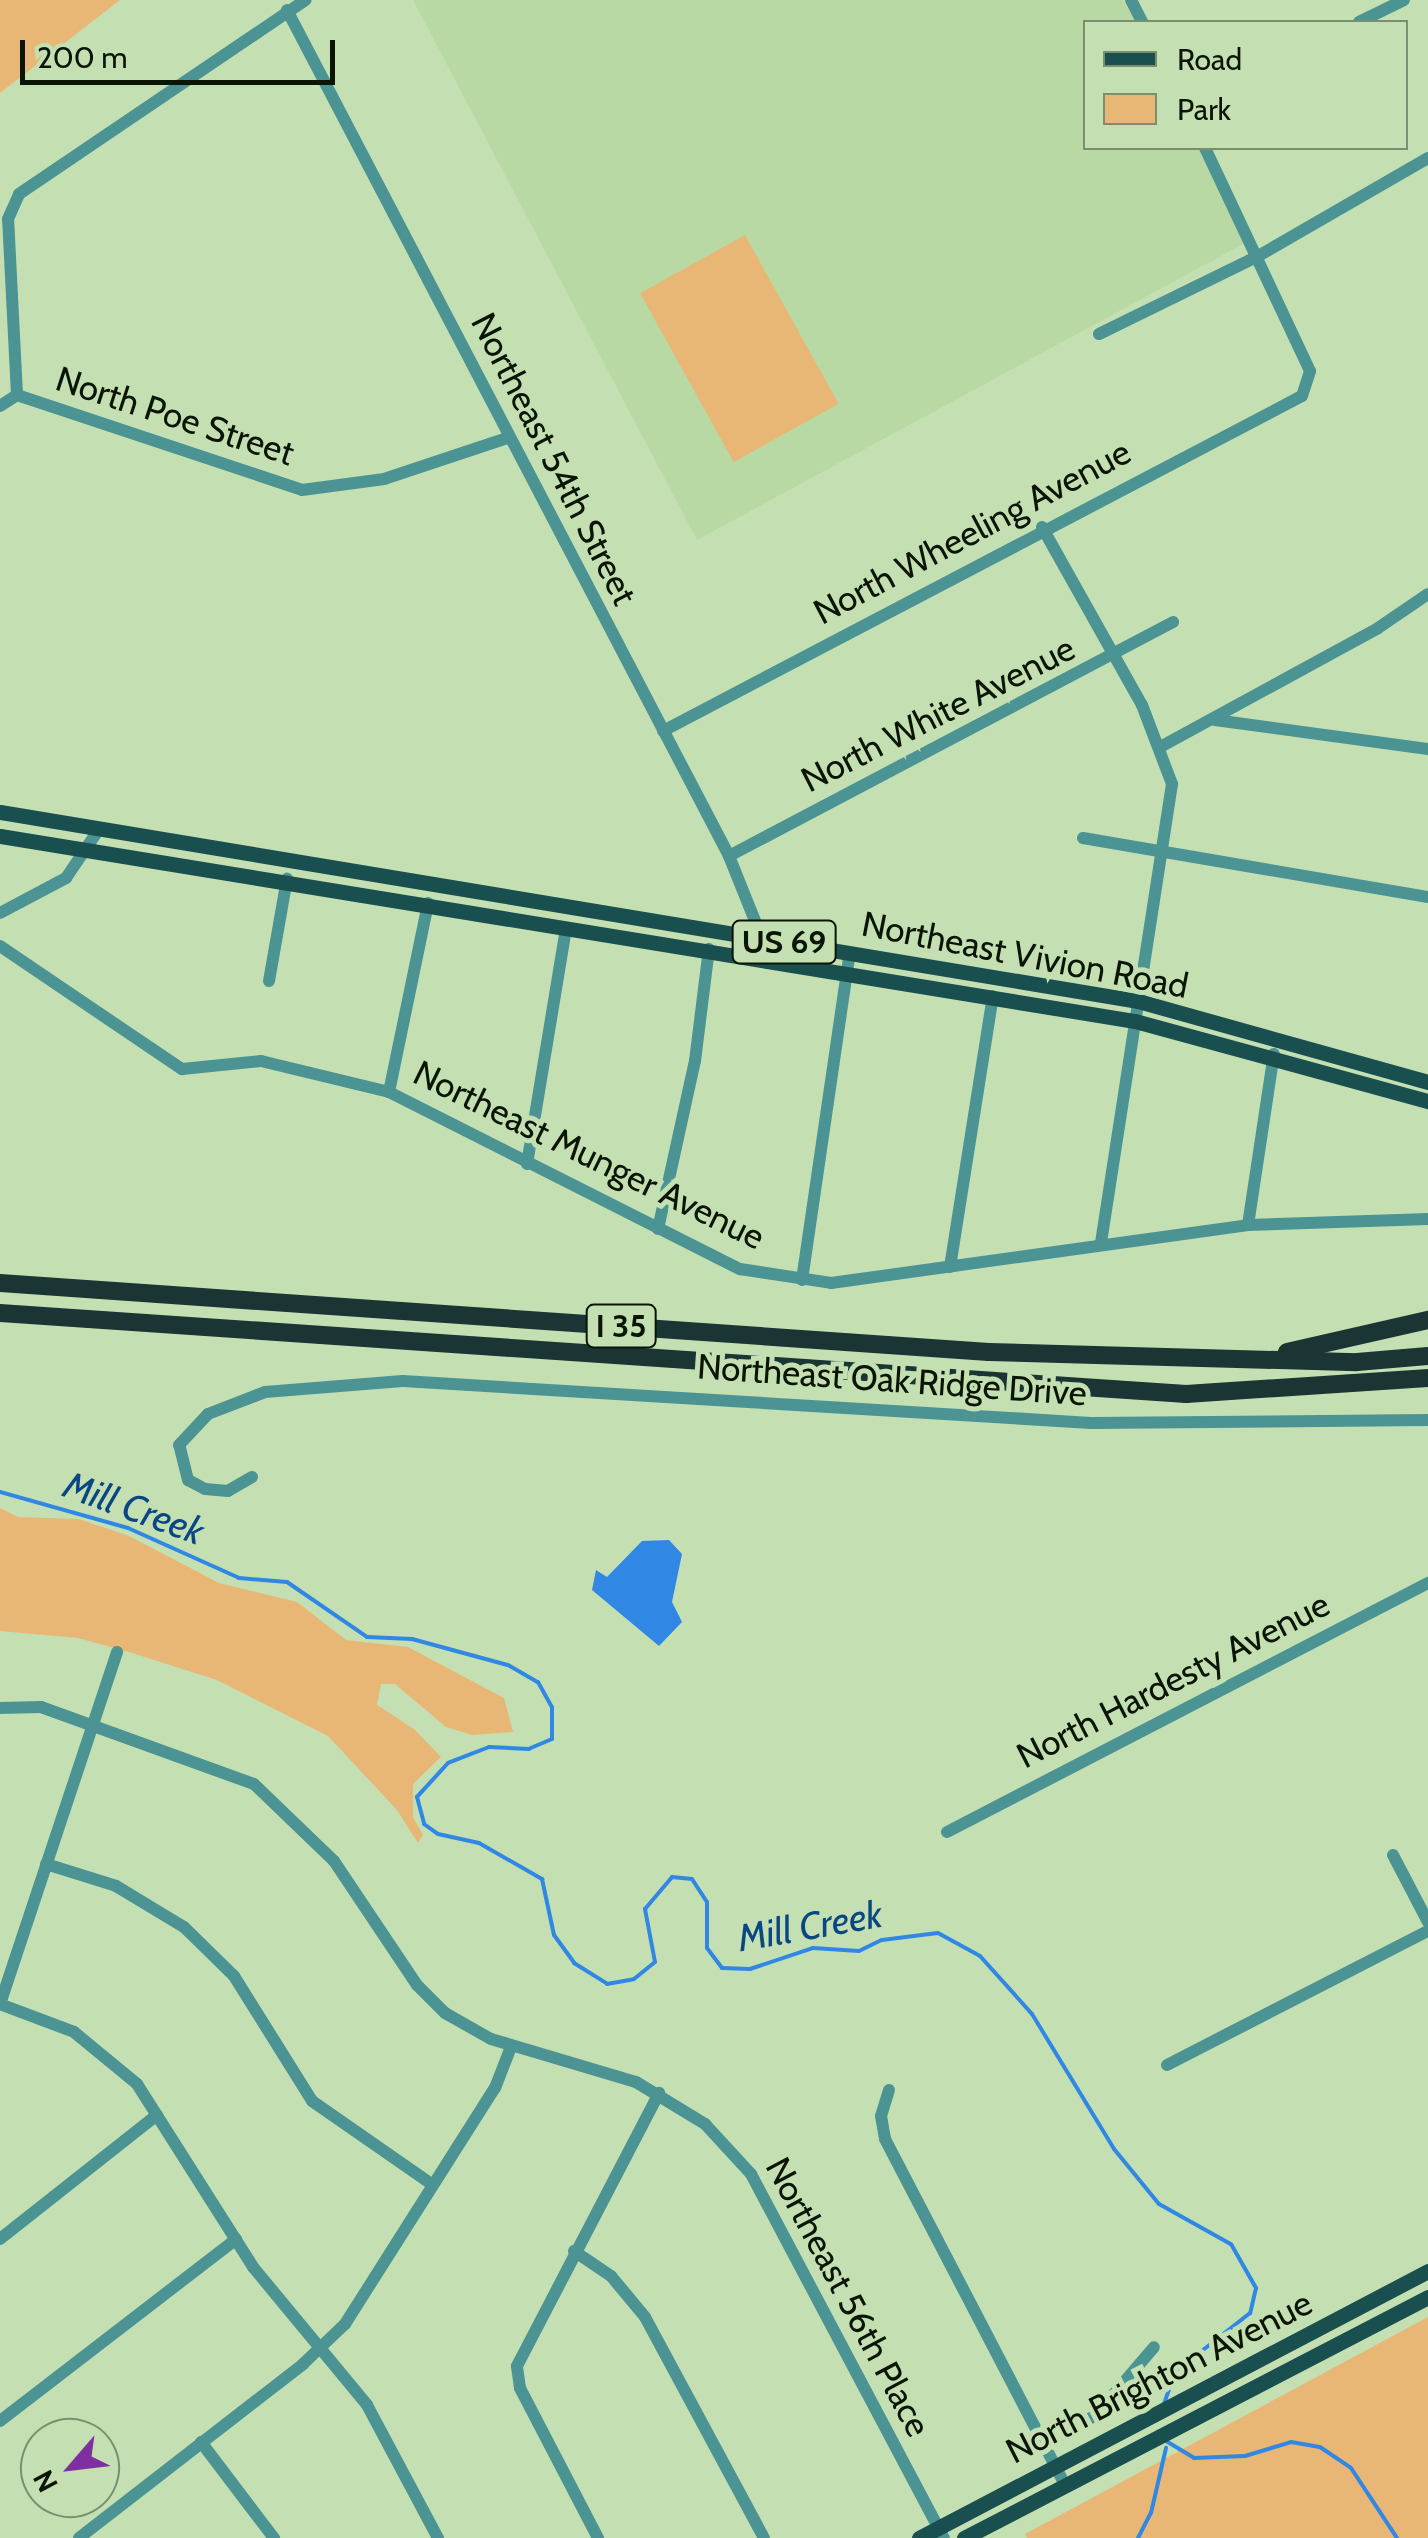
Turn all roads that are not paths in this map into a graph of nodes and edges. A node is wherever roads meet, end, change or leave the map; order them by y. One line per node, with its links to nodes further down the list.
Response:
1 (304, 0): 3 (street)
2 (1404, 0): 4 (street)
3 (287, 10): 9 (street); 11 (street, Northeast 54th Street)
4 (1363, 20)
5 (1207, 150): 7 (street)
6 (1428, 158): 7 (street)
7 (1260, 254): 8 (street); 12 (street, North Wheeling Avenue)
8 (1099, 334)
9 (17, 395): 10 (street, North Poe Street); 11 (street, North Poe Street)
10 (0, 406)
11 (506, 438): 17 (street, Northeast 54th Street)
12 (1042, 527): 15 (street); 17 (street, North Wheeling Avenue)
13 (1428, 594): 16 (street)
14 (1173, 622): 15 (street, North White Avenue)
15 (1115, 656): 18 (street); 26 (street, North White Avenue)
16 (1215, 720): 18 (street); 19 (street)
17 (663, 731): 26 (street, Northeast 54th Street)
18 (1162, 746): 25 (street)
19 (1428, 749)
20 (0, 812): 21 (main road, US 69)
21 (100, 830): 24 (street); 32 (main road, Northeast Vivion Road / US 69)
22 (0, 836): 24 (main road, US 69)
23 (1083, 838): 25 (street)
24 (90, 851): 27 (main road, Northeast Vivion Road / US 69); 30 (street)
25 (1162, 853): 28 (street); 39 (street)
26 (729, 856): 32 (street, Northeast 54th Street)
27 (287, 879): 29 (main road, Northeast Vivion Road / US 69); 37 (street)
28 (1428, 898)
29 (428, 903): 31 (main road, Northeast Vivion Road / US 69); 43 (street)
30 (0, 913)
31 (566, 928): 34 (main road, Northeast Vivion Road / US 69); 45 (street)
32 (762, 938): 35 (main road, Northeast Vivion Road / US 69)
33 (0, 946): 43 (street, Northeast Munger Avenue)
34 (708, 950): 36 (main road, Northeast Vivion Road / US 69); 48 (street)
35 (850, 952): 36 (street); 39 (main road, Northeast Vivion Road / US 69)
36 (848, 974): 38 (main road, Northeast Vivion Road / US 69); 51 (street)
37 (269, 981)
38 (993, 996): 40 (main road, Northeast Vivion Road / US 69); 50 (street)
39 (1138, 1001): 40 (street); 42 (main road, Northeast Vivion Road / US 69)
40 (1135, 1021): 41 (main road, Northeast Vivion Road / US 69); 49 (street)
41 (1274, 1054): 44 (main road, Northeast Vivion Road / US 69); 47 (street)
42 (1428, 1082)
43 (389, 1092): 45 (street, Northeast Munger Avenue)
44 (1428, 1101)
45 (527, 1164): 48 (street, Northeast Munger Avenue)
46 (1428, 1219): 47 (street, Northeast Munger Avenue)
47 (1248, 1225): 49 (street, Northeast Munger Avenue)
48 (658, 1228): 51 (street, Northeast Munger Avenue)
49 (1101, 1242): 50 (street, Northeast Munger Avenue)
50 (950, 1267): 51 (street, Northeast Munger Avenue)
51 (802, 1280)
52 (0, 1283): 56 (highway, I 35)
53 (0, 1313): 57 (highway, I 35)
54 (1428, 1320): 56 (highway)
55 (1428, 1356): 56 (highway, I 35)
56 (1243, 1359)
57 (1428, 1378)
58 (1428, 1420): 59 (street, Northeast Oak Ridge Drive)
59 (252, 1477)
60 (1428, 1583): 64 (street, North Hardesty Avenue)
61 (117, 1652): 63 (street)
62 (0, 1708): 63 (street, Northeast 56th Place)
63 (95, 1725): 66 (street); 70 (street, Northeast 56th Place)
64 (947, 1832)
65 (1393, 1855): 67 (street)
66 (46, 1864): 69 (street); 75 (street)
67 (1428, 1922)
68 (1428, 1932): 71 (street)
69 (0, 2004): 74 (street)
70 (511, 2046): 73 (street, Northeast 56th Place); 75 (street)
71 (1167, 2065)
72 (889, 2090): 85 (street)
73 (659, 2093): 78 (street); 88 (street, Northeast 56th Place)
74 (156, 2114): 76 (street); 77 (street)
75 (432, 2185): 81 (street)
76 (236, 2239): 81 (street); 83 (street)
77 (0, 2240)
78 (574, 2251): 92 (street); 93 (street)
79 (1428, 2271): 86 (main road, North Brighton Avenue)
80 (1428, 2297): 87 (main road, North Brighton Avenue)
81 (324, 2346): 84 (street); 91 (street)
82 (1154, 2347): 85 (street)
83 (0, 2421)
84 (201, 2442): 89 (street); 90 (street)
85 (1044, 2444): 86 (street)
86 (1054, 2463): 87 (street); 88 (main road, North Brighton Avenue)
87 (1065, 2484): 95 (main road, North Brighton Avenue)
88 (941, 2533): 94 (main road, North Brighton Avenue)
89 (79, 2538)
90 (274, 2538)
91 (438, 2538)
92 (598, 2538)
93 (764, 2538)
94 (919, 2538)
95 (964, 2538)

